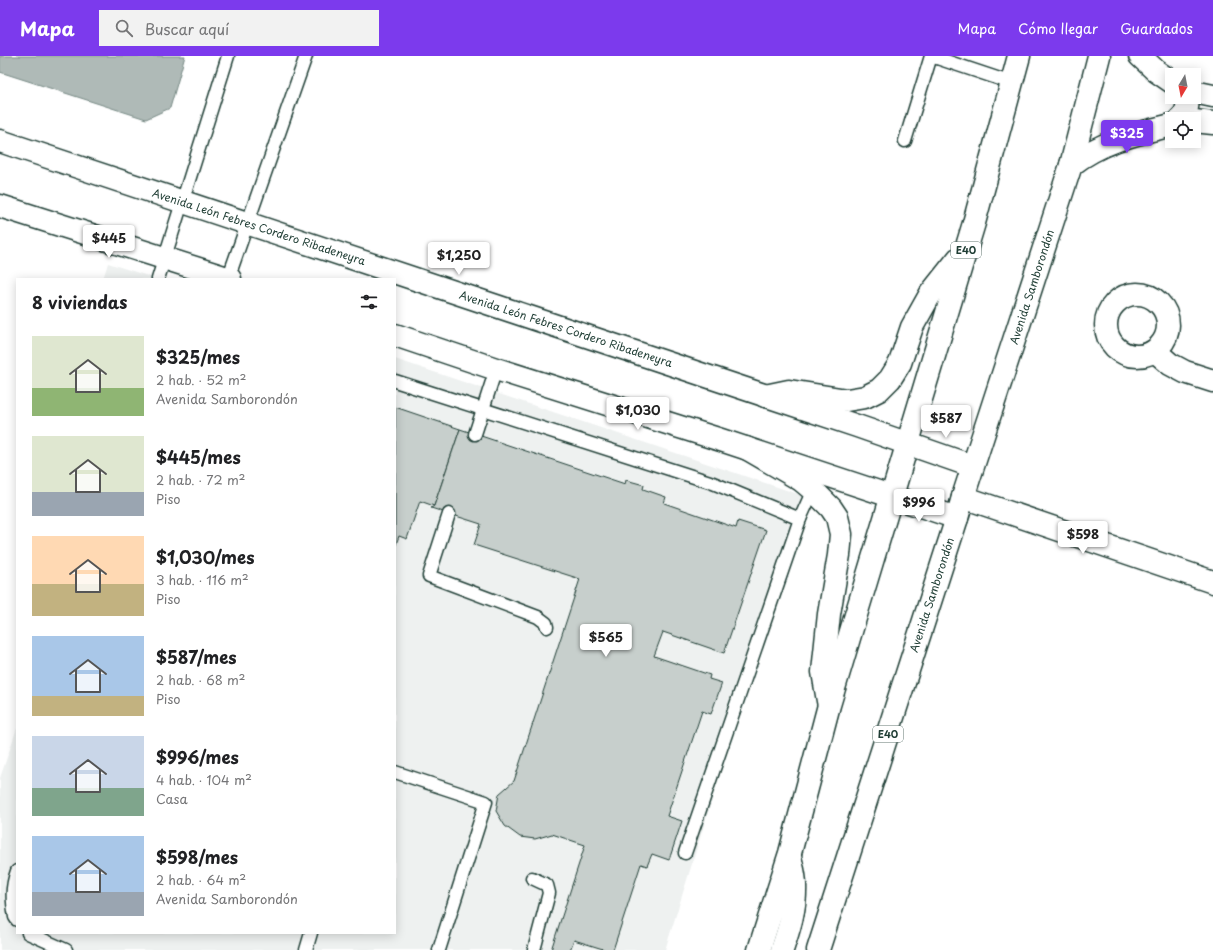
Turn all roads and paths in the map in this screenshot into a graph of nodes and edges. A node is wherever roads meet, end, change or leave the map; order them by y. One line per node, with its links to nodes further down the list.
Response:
1 (228, 56): 17 (lane)
2 (306, 56): 19 (lane)
3 (931, 56): 8 (lane); 15 (lane)
4 (1019, 56): 8 (main road, E40)
5 (1099, 56): 16 (main road, Avenida Samborondón / E40)
6 (1140, 56): 7 (main road)
7 (1165, 77)
8 (1012, 83): 20 (main road, E40)
9 (1201, 93): 10 (main road)
10 (1213, 96)
11 (1201, 122): 12 (main road)
12 (1213, 123)
13 (1165, 127): 16 (main road)
14 (0, 141): 17 (main road, Avenida León Febres Cordero Ribadeneyra)
15 (905, 141)
16 (1071, 165): 34 (main road, Avenida Samborondón / E40)
17 (182, 201): 19 (main road, Avenida León Febres Cordero Ribadeneyra); 21 (lane)
18 (0, 206): 21 (main road)
19 (247, 223): 23 (lane); 29 (main road, Avenida León Febres Cordero Ribadeneyra)
20 (966, 248): 29 (main road); 32 (main road, E40)
21 (161, 269): 22 (main road)
22 (222, 278)
23 (229, 278)
24 (396, 335): 26 (main road)
25 (1155, 351): 28 (main road)
26 (496, 369): 30 (lane); 33 (main road)
27 (396, 380): 30 (lane)
28 (1213, 381)
29 (765, 396): 32 (main road, Avenida León Febres Cordero Ribadeneyra)
30 (483, 409): 31 (lane); 40 (lane)
31 (475, 434)
32 (907, 443): 34 (main road, Avenida León Febres Cordero Ribadeneyra); 36 (main road, E40)
33 (746, 448): 35 (main road); 36 (main road)
34 (972, 466): 37 (main road, Avenida Samborondón / E40)
35 (813, 490): 40 (lane); 43 (main road)
36 (891, 496): 39 (main road); 43 (main road, E40)
37 (962, 497): 39 (main road, Avenida Samborondón / E40); 41 (main road)
38 (449, 514): 42 (lane)
39 (957, 518): 58 (main road, Avenida Samborondón / E40)
40 (800, 519): 45 (lane)
41 (1213, 582)
42 (547, 627)
43 (829, 705): 46 (main road, E40)
44 (396, 772): 54 (lane)
45 (685, 853)
46 (790, 853): 56 (main road, E40); 57 (main road)
47 (16, 874): 49 (lane)
48 (532, 878): 55 (lane)
49 (16, 918)
50 (30, 934): 52 (lane)
51 (311, 934): 53 (lane)
52 (66, 950)
53 (306, 950)
54 (439, 950)
55 (534, 950)
56 (758, 950)
57 (782, 950)
58 (818, 950)

